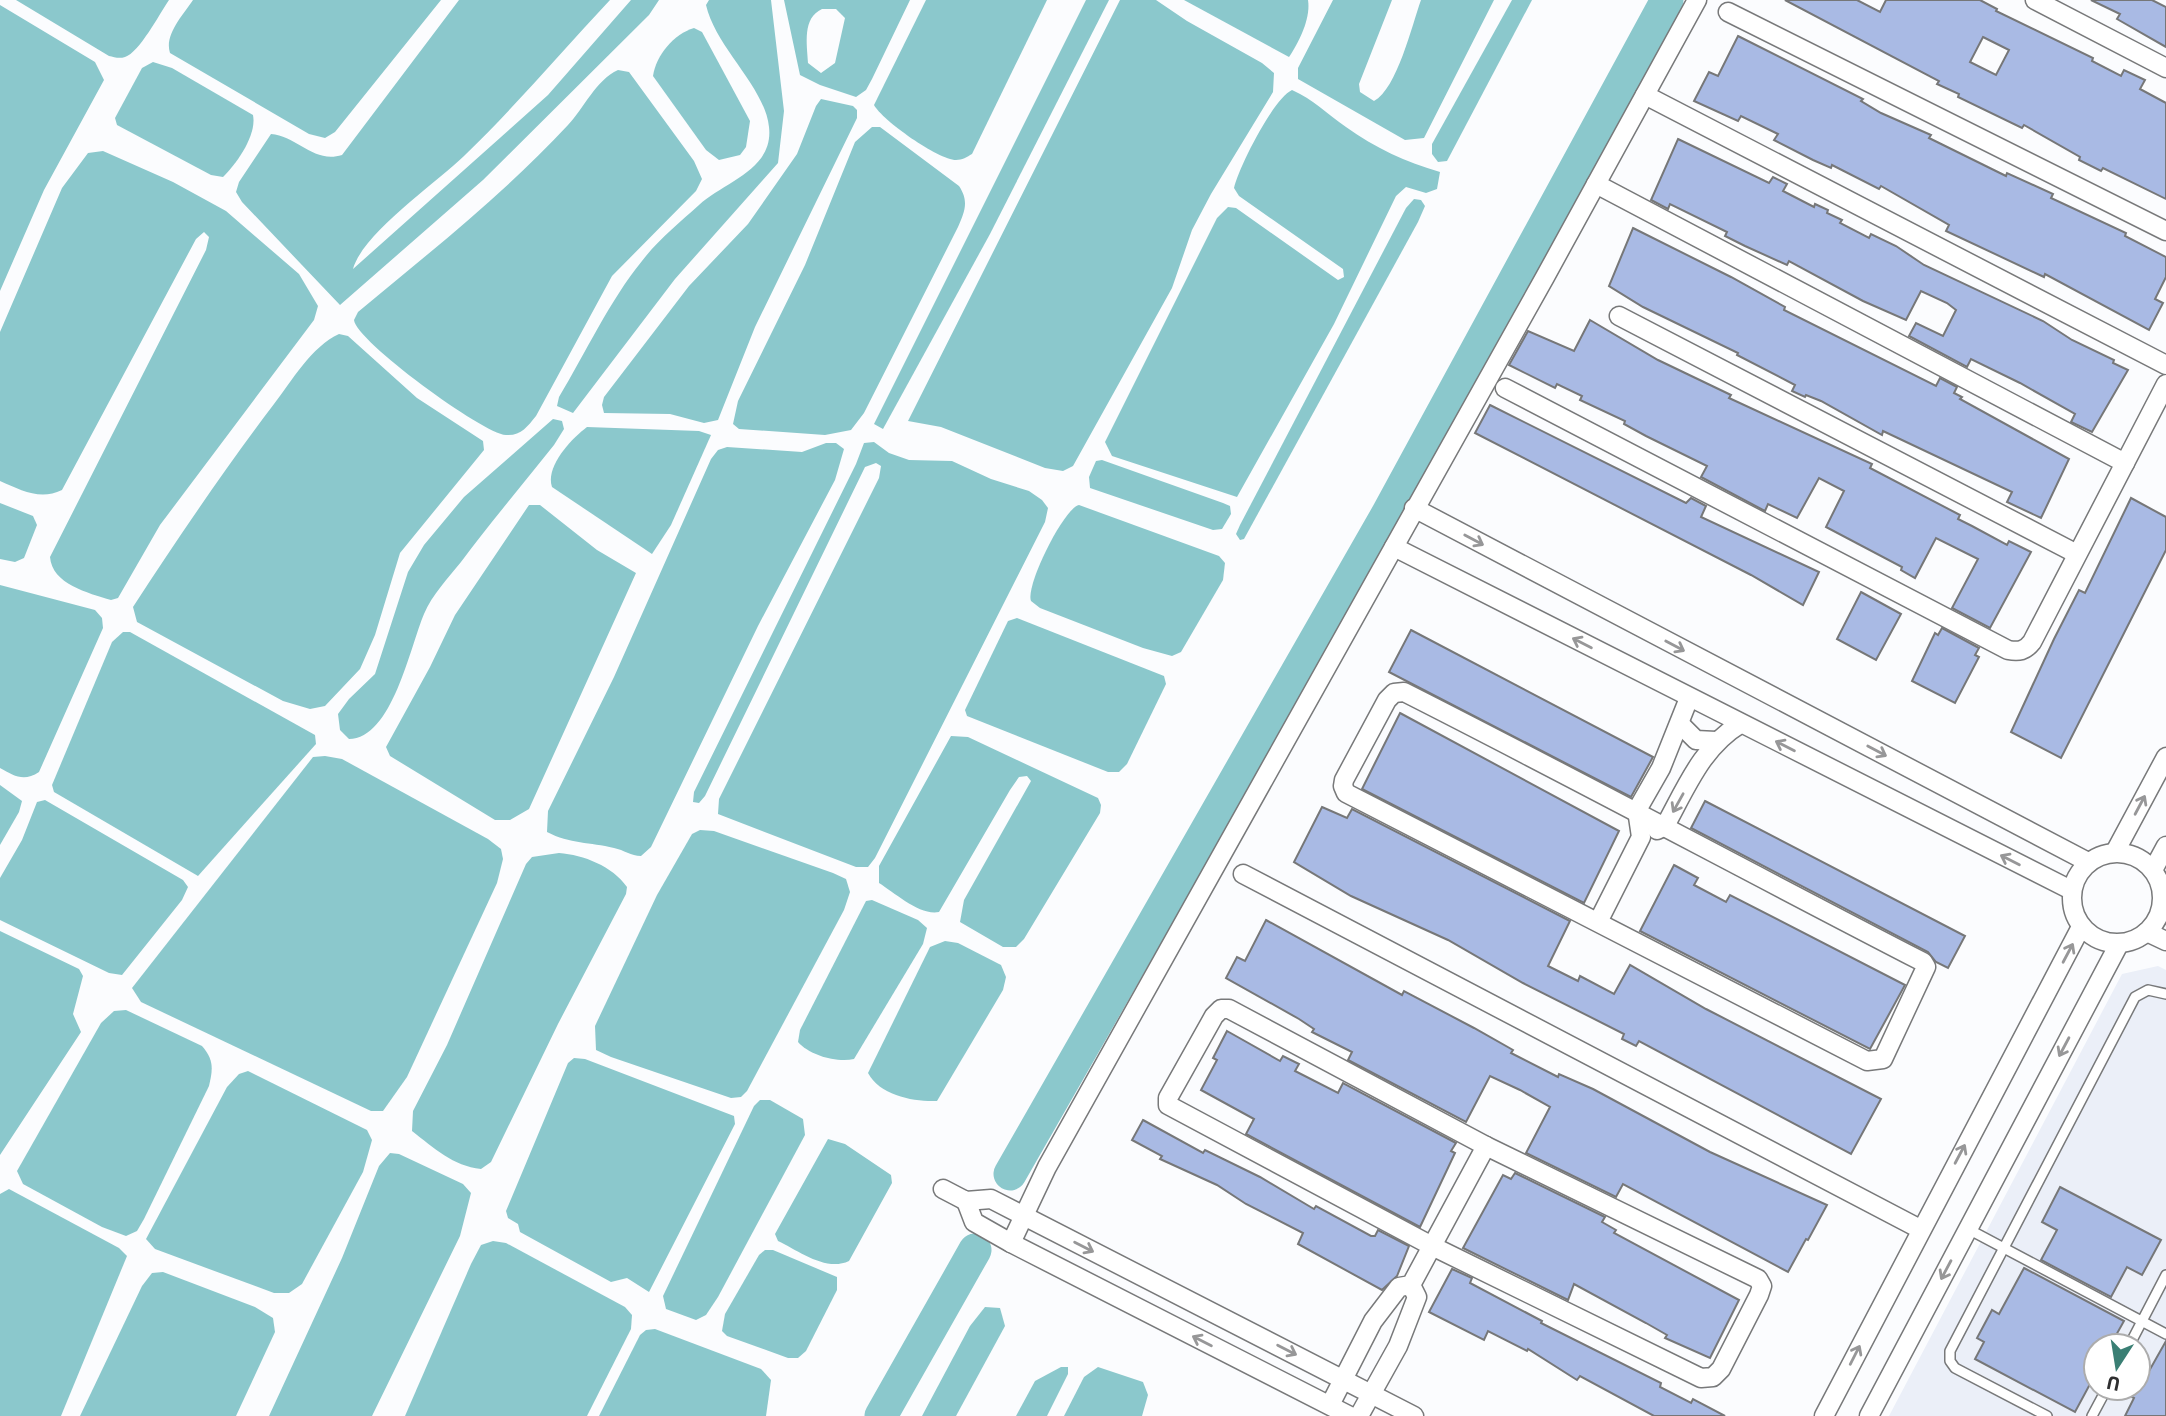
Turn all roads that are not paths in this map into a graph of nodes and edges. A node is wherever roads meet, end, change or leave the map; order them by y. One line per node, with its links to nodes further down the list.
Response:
1 (1697, 0): 5 (street)
2 (2035, 0): 4 (street)
3 (1728, 12): 7 (street)
4 (2166, 68)
5 (1645, 95): 6 (street); 9 (street)
6 (1596, 184): 12 (street); 13 (street)
7 (2166, 231)
8 (1619, 316): 15 (street)
9 (2166, 365)
10 (2166, 384): 12 (street)
11 (1505, 388): 15 (street)
12 (2125, 463): 15 (street)
13 (1414, 508): 14 (street); 26 (street, one-way to 26)
14 (1394, 547): 16 (street, one-way to 14); 40 (street)
15 (2077, 554)
16 (1689, 698): 17 (street); 18 (street)
17 (1740, 724): 19 (street); 29 (street, one-way to 17)
18 (1681, 725): 19 (street); 21 (street)
19 (1716, 741): 22 (street, one-way to 22)
20 (2166, 757): 25 (street, one-way to 20)
21 (1637, 810): 22 (street); 23 (street); 31 (street)
22 (1665, 827): 23 (street); 31 (street)
23 (1641, 837): 31 (street)
24 (2166, 846): 27 (street)
25 (2115, 852): 26 (street); 27 (street)
26 (2088, 862): 29 (street)
27 (2153, 870): 30 (street)
28 (1243, 874): 41 (street)
29 (2071, 890): 32 (street)
30 (2164, 899): 33 (street)
31 (1599, 920)
32 (2081, 927): 35 (street); 41 (street, one-way to 32)
33 (2147, 932): 34 (street); 35 (street)
34 (2166, 942)
35 (2119, 944): 42 (street, one-way to 42)
36 (2166, 993): 45 (lane)
37 (1486, 1146): 44 (street); 44 (street); 44 (street)
38 (943, 1189): 39 (street)
39 (966, 1201): 40 (street); 43 (street)
40 (1023, 1216): 43 (street); 53 (street, one-way to 53)
41 (1920, 1229): 59 (street, one-way to 41)
42 (1968, 1229): 45 (lane); 60 (street, one-way to 60)
43 (1011, 1243): 55 (street, one-way to 43)
44 (1432, 1246): 47 (street)
45 (2004, 1248): 49 (lane); 61 (lane)
46 (2166, 1275): 49 (lane)
47 (1411, 1284): 48 (street); 52 (street)
48 (1373, 1321): 52 (street); 53 (street)
49 (2142, 1321): 50 (lane); 51 (lane)
50 (2136, 1332)
51 (2166, 1334)
52 (1402, 1335): 54 (street)
53 (1343, 1380): 54 (street); 55 (street)
54 (1370, 1394): 57 (street); 58 (street)
55 (1330, 1405): 56 (street)
56 (1350, 1416)
57 (1359, 1416)
58 (1414, 1416)
59 (1824, 1416)
60 (1869, 1416)
61 (2047, 1416)

